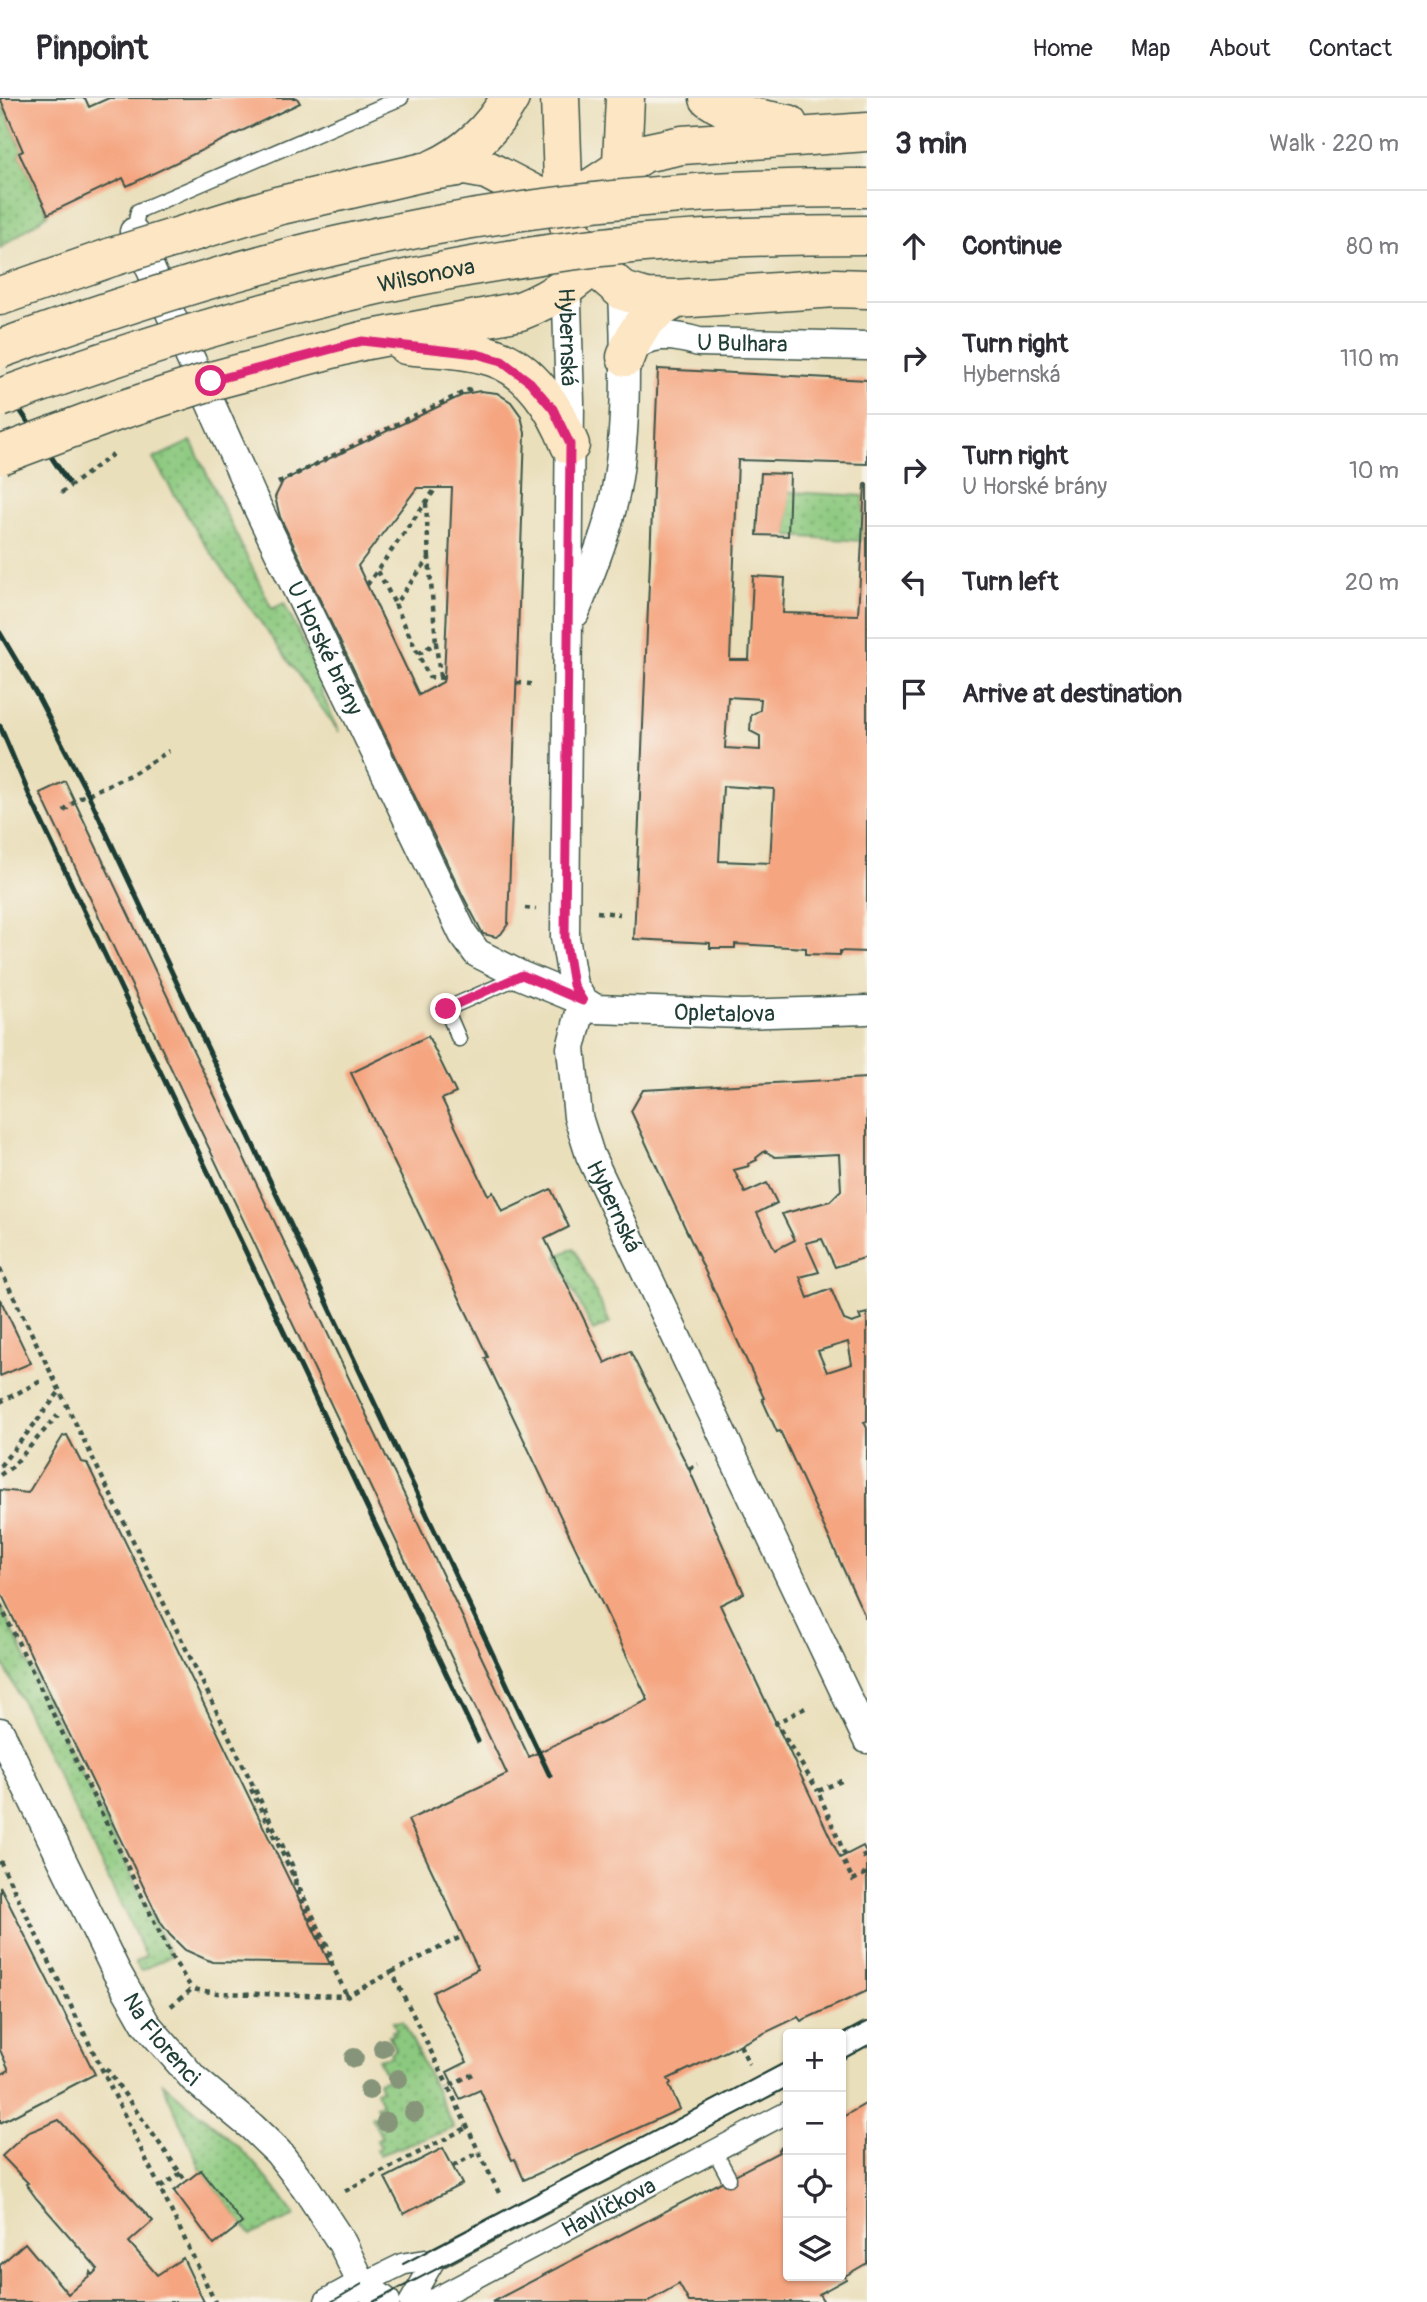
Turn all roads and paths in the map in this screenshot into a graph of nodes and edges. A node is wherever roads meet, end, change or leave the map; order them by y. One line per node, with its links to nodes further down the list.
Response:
1 (401, 98): 12 (lane)
2 (510, 98): 8 (main road)
3 (560, 98): 10 (main road)
4 (625, 98): 7 (main road)
5 (709, 98): 6 (main road)
6 (854, 132): 7 (main road)
7 (622, 166): 10 (main road); 13 (main road)
8 (424, 172): 10 (main road); 16 (main road, bridge)
9 (867, 188): 20 (main road, Wilsonova, bridge)
10 (564, 210): 14 (main road)
11 (867, 234): 24 (main road, Wilsonova, bridge)
12 (142, 236): 23 (street, U Horské brány)
13 (620, 238): 14 (main road); 17 (main road)
14 (580, 277): 17 (main road); 18 (main road); 26 (street, Hybernská)
15 (867, 289): 17 (main road)
16 (0, 296)
17 (656, 310): 19 (street, U Bulhara); 21 (main road)
18 (454, 338): 26 (main road); 27 (main road, bridge)
19 (867, 346)
20 (0, 349)
21 (625, 357): 35 (street, Hybernská)
22 (467, 391): 29 (path)
23 (205, 394): 25 (lane); 29 (street, U Horské brány)
24 (0, 398)
25 (170, 411)
26 (570, 444): 35 (street, Hybernská)
27 (0, 455)
28 (436, 488): 30 (path)
29 (251, 496): 42 (street, U Horské brány)
30 (425, 502): 31 (path); 32 (path)
31 (429, 558): 34 (path); 36 (path)
32 (377, 571): 33 (path); 34 (path)
33 (367, 585)
34 (394, 604): 37 (path)
35 (569, 630): 43 (street, Hybernská)
36 (436, 643): 37 (path); 37 (path)
37 (418, 654)
38 (517, 683): 39 (path)
39 (531, 684)
40 (169, 751): 41 (path)
41 (64, 811)
42 (522, 975): 43 (street, U Horské brány); 45 (lane)
43 (583, 1001): 44 (street, Opletalova); 58 (street, Hybernská)
44 (867, 1010)
45 (459, 1039)
46 (0, 1269): 48 (path, bridge)
47 (41, 1381): 49 (path)
48 (60, 1391): 52 (path, bridge); 67 (path, bridge)
49 (0, 1402)
50 (58, 1415): 54 (path)
51 (698, 1465): 53 (path)
52 (0, 1466)
53 (689, 1469)
54 (0, 1475)
55 (0, 1605): 69 (path)
56 (805, 1708): 61 (path)
57 (0, 1732): 92 (street, Na Florenci)
58 (867, 1739)
59 (846, 1779): 61 (path)
60 (251, 1789): 67 (path)
61 (818, 1791): 65 (path)
62 (863, 1854): 64 (path)
63 (0, 1861): 75 (path)
64 (867, 1863)
65 (867, 1873)
66 (463, 1936): 68 (path)
67 (332, 1963): 70 (path)
68 (393, 1972): 70 (path); 79 (path)
69 (192, 1989): 70 (path); 71 (path)
70 (347, 1996)
71 (165, 2011)
72 (867, 2033): 73 (street)
73 (846, 2044)
74 (740, 2045): 76 (path)
75 (98, 2058): 85 (path); 88 (path)
76 (749, 2064)
77 (473, 2074): 79 (path)
78 (783, 2077): 91 (street, Havlíčkova)
79 (448, 2087): 81 (path)
80 (783, 2115): 83 (street, Havlíčkova)
81 (468, 2127): 82 (path); 89 (path)
82 (479, 2152): 84 (path); 90 (path)
83 (715, 2152): 86 (lane); 97 (street, Havlíčkova)
84 (453, 2166)
85 (181, 2173): 87 (path); 88 (path)
86 (729, 2178)
87 (187, 2182)
88 (160, 2188): 93 (path)
89 (344, 2191)
90 (500, 2194)
91 (435, 2259): 92 (street, Havlíčkova); 96 (street)
92 (362, 2293): 94 (street); 95 (street, Na Florenci)
93 (215, 2302)
94 (329, 2302)
95 (386, 2302)
96 (410, 2302)
97 (429, 2302)

